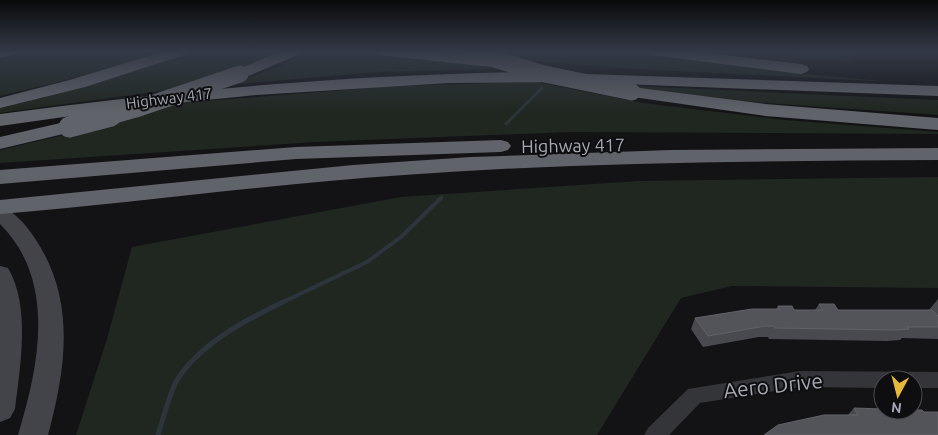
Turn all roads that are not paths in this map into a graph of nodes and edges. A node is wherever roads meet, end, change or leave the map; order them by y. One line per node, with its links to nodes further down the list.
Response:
1 (117, 71): 9 (highway)
2 (247, 71): 12 (highway, bridge)
3 (534, 71): 11 (highway, bridge)
4 (613, 71): 7 (highway)
5 (830, 71): 6 (highway)
6 (938, 80)
7 (821, 86): 8 (highway, Highway 417); 10 (highway, Highway 417)
8 (938, 91)
9 (0, 103)
10 (0, 120)
11 (938, 124)
12 (0, 143)
13 (938, 146): 15 (highway, Highway 417)
14 (938, 154): 16 (highway)
15 (4, 182)
16 (0, 207)
17 (0, 213): 21 (main road)
18 (0, 274): 20 (main road)
19 (938, 380): 22 (street, Aero Drive)
20 (0, 409)
21 (33, 435)
22 (655, 435)

